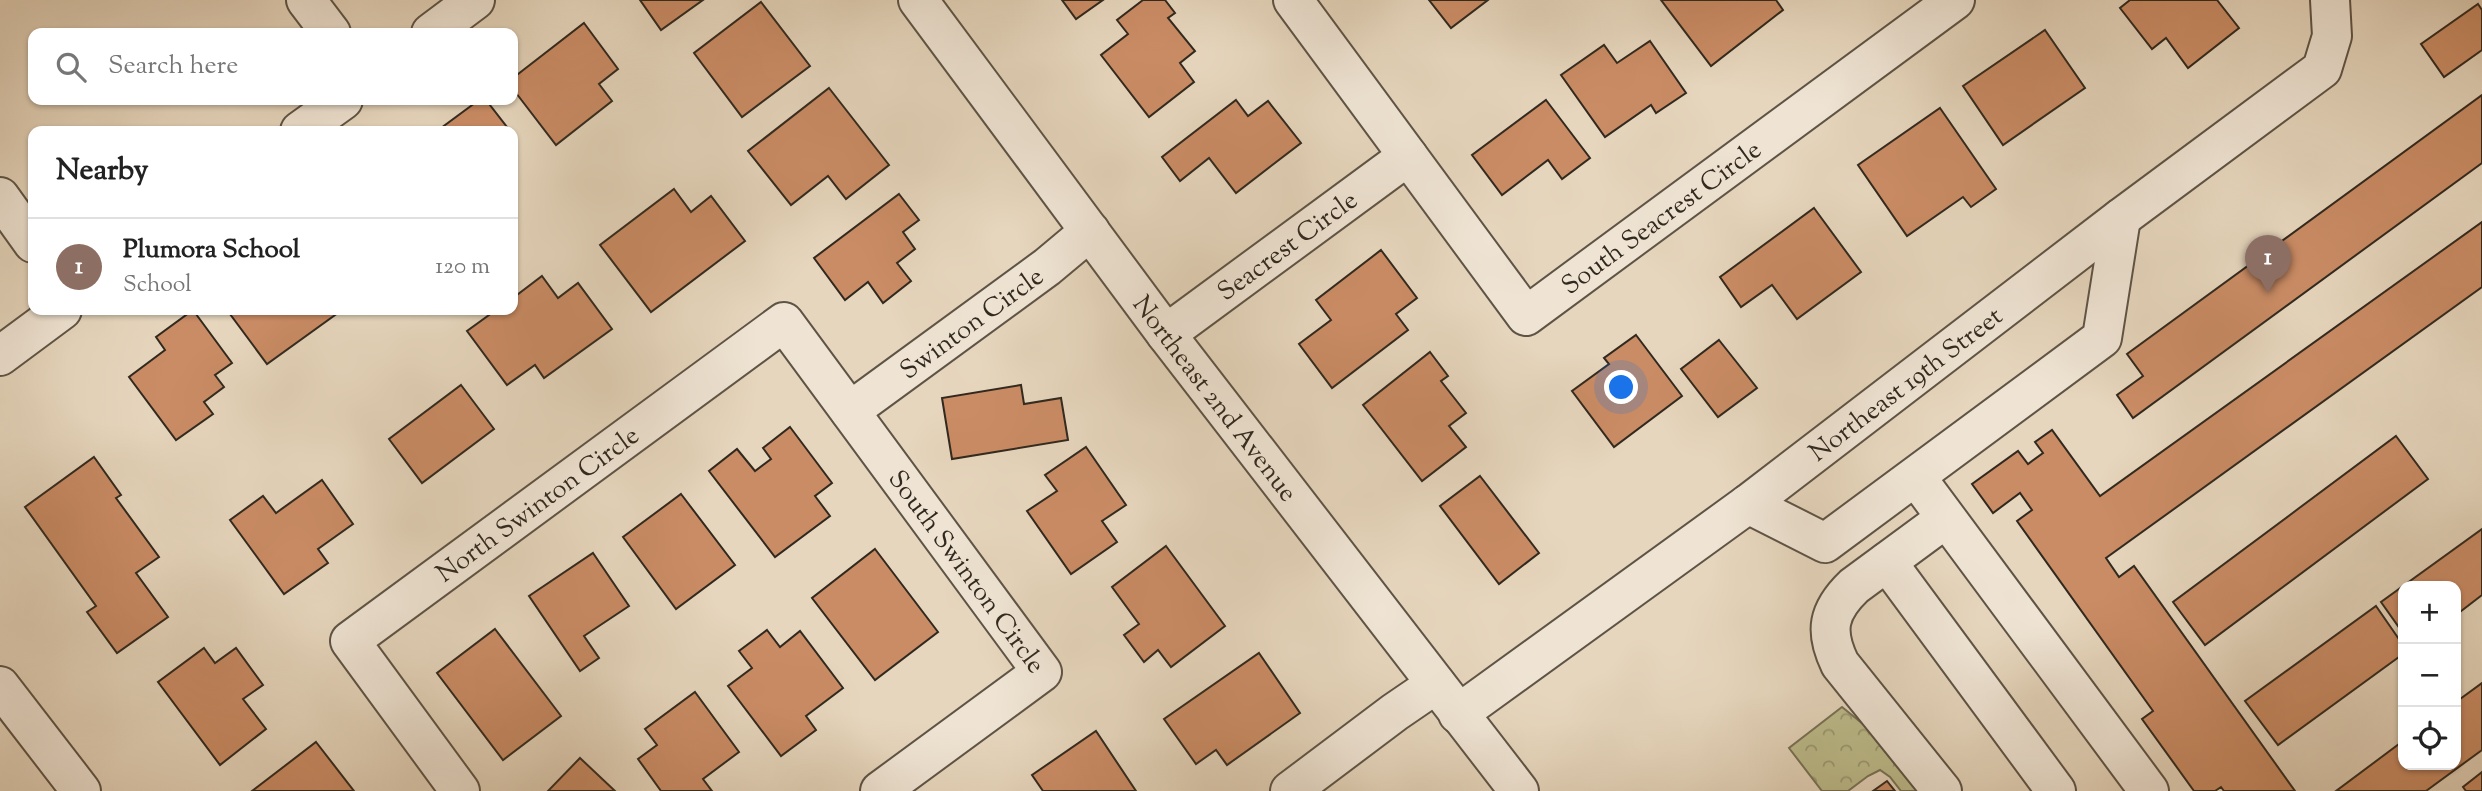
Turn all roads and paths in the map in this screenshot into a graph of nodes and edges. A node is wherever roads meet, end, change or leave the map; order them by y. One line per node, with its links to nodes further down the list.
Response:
1 (306, 0): 7 (street)
2 (475, 0): 8 (street)
3 (918, 0): 14 (street, Northeast 2nd Avenue)
4 (1293, 0): 11 (street)
5 (1955, 0): 11 (street, South Seacrest Circle)
6 (2331, 18): 13 (street, Northeast 19th Street)
7 (327, 28)
8 (438, 28)
9 (335, 105): 10 (street)
10 (307, 126)
11 (1408, 156): 17 (street, Seacrest Circle)
12 (0, 197): 15 (street)
13 (2121, 218): 20 (street); 21 (street, Northeast 19th Street)
14 (1090, 231): 17 (street, Northeast 2nd Avenue); 19 (street, Swinton Circle)
15 (28, 236)
16 (55, 315): 18 (street)
17 (1167, 334): 25 (street, Northeast 2nd Avenue)
18 (0, 356)
19 (850, 411): 28 (street, North Swinton Circle); 29 (street, South Swinton Circle)
20 (1916, 477): 21 (street); 22 (street)
21 (1748, 504): 25 (street, Northeast 19th Street)
22 (1945, 519): 23 (street); 33 (street)
23 (1887, 562): 31 (street); 32 (street)
24 (0, 686): 27 (street)
25 (1448, 700): 26 (street, Northeast 19th Street); 30 (street, Northeast 2nd Avenue)
26 (1304, 781)
27 (81, 791)
28 (460, 791)
29 (880, 791)
30 (1519, 791)
31 (1942, 791)
32 (2056, 791)
33 (2150, 791)

